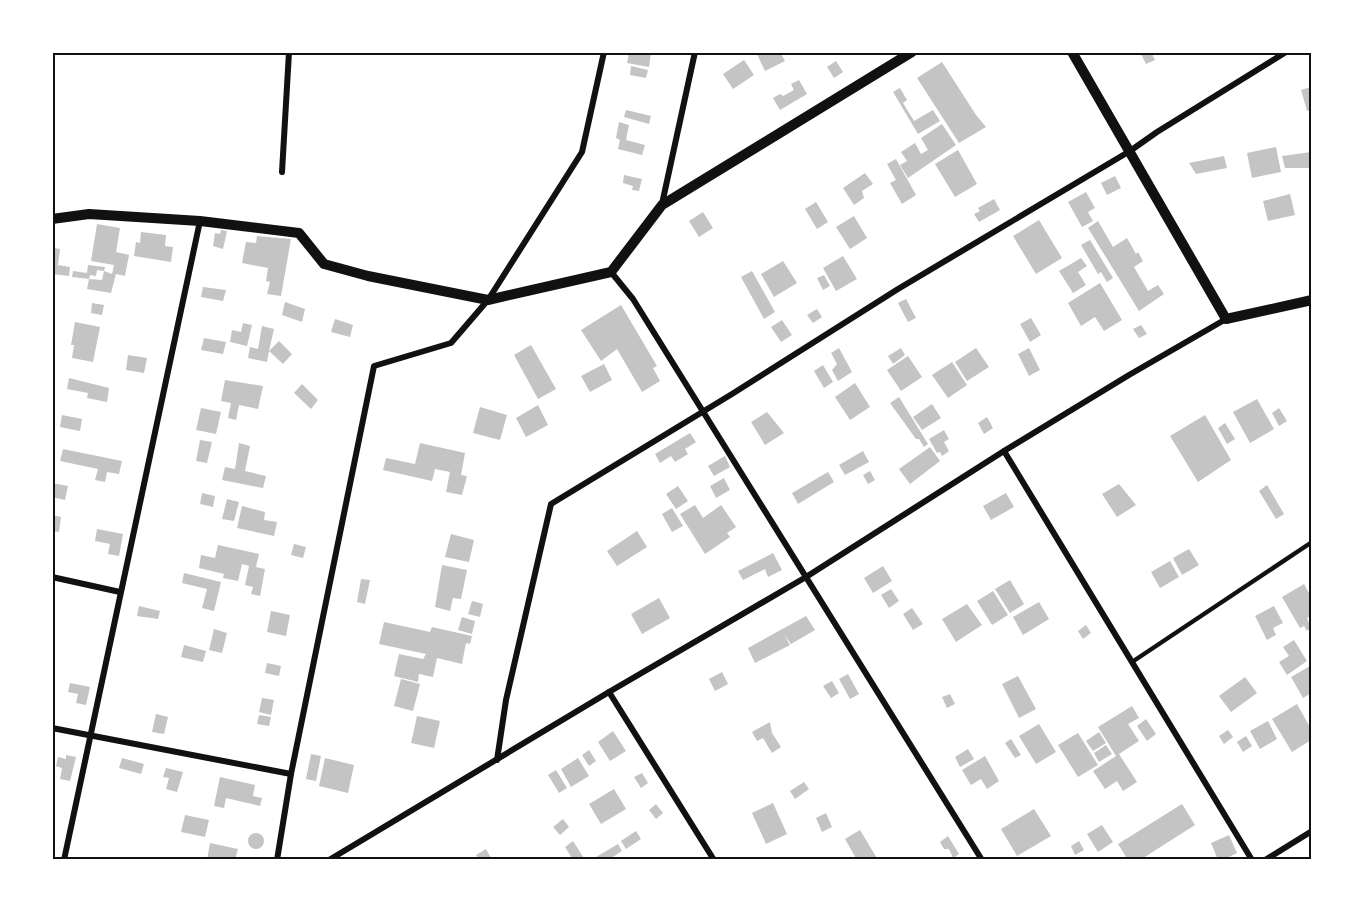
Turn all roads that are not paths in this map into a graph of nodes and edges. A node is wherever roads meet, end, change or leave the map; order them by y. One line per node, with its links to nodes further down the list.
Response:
1 (289, 52): 8 (street)
2 (604, 52): 13 (street)
3 (695, 52): 9 (street)
4 (912, 52): 9 (street)
5 (1072, 52): 7 (street)
6 (1286, 52): 7 (street)
7 (1130, 151): 15 (street); 16 (street)
8 (282, 172)
9 (662, 205): 12 (street)
10 (52, 219): 11 (street)
11 (201, 221): 13 (street); 21 (street)
12 (611, 272): 13 (street); 16 (street)
13 (488, 300): 27 (street)
14 (1311, 300): 15 (street)
15 (1226, 319): 17 (street)
16 (703, 412): 20 (street); 26 (street)
17 (1004, 451): 20 (street); 22 (street)
18 (1311, 542): 22 (lane)
19 (52, 577): 21 (street)
20 (806, 577): 23 (street); 33 (street)
21 (120, 592): 25 (street)
22 (1132, 662): 34 (street)
23 (609, 692): 26 (street); 32 (street)
24 (52, 729): 25 (street)
25 (91, 736): 27 (street); 29 (street)
26 (497, 760): 31 (street)
27 (291, 774): 30 (street)
28 (1311, 831): 35 (street)
29 (64, 860)
30 (277, 860)
31 (329, 860)
32 (714, 860)
33 (982, 860)
34 (1252, 860)
35 (1265, 860)

